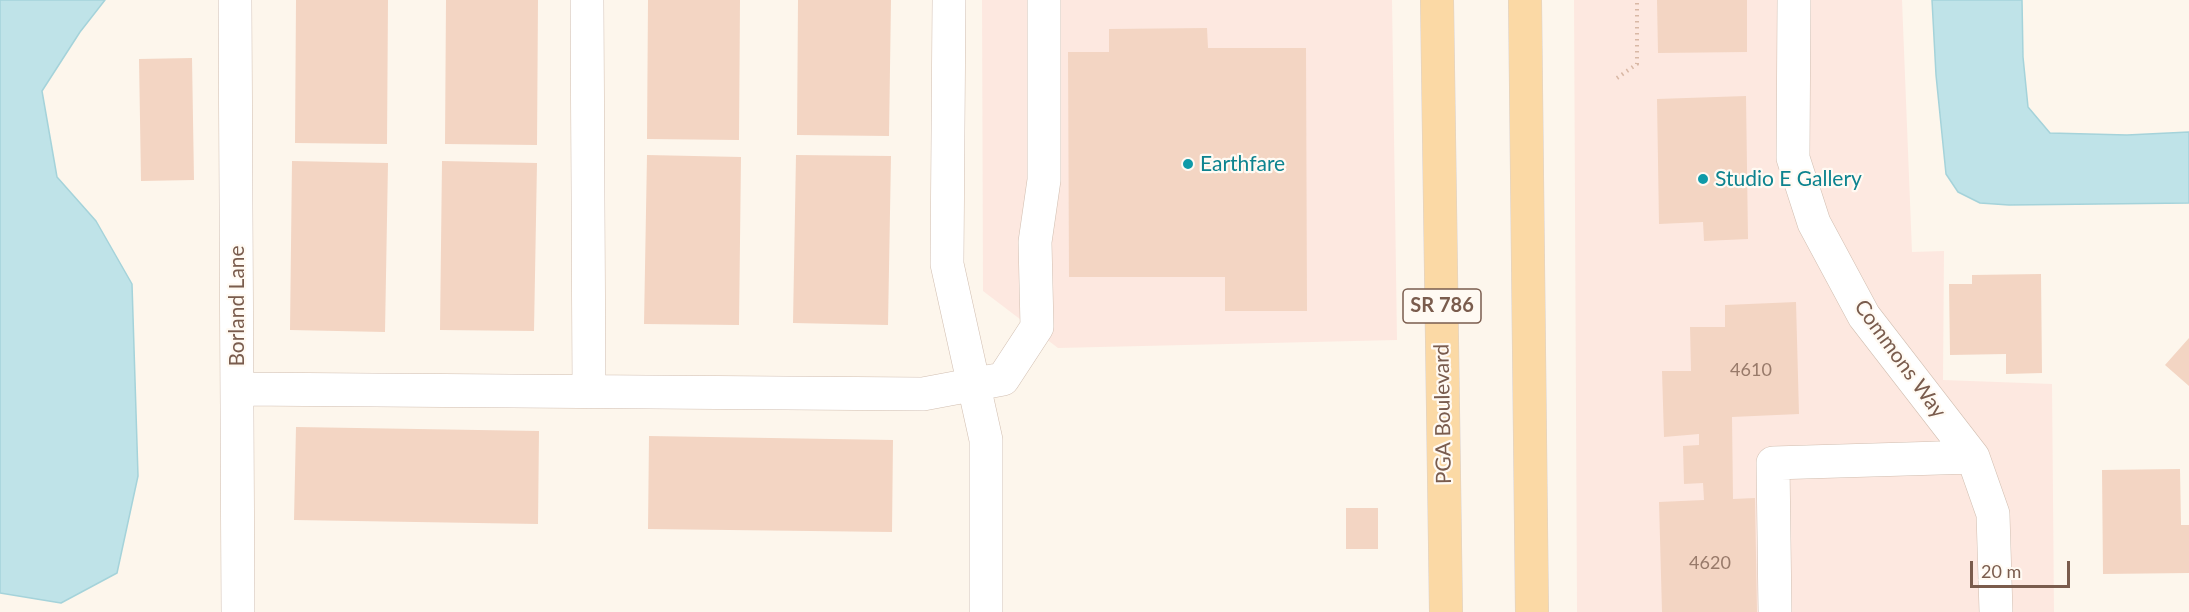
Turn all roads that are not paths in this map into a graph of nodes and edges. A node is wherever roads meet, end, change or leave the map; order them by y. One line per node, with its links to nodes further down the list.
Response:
1 (236, 0): 9 (street, Borland Lane)
2 (587, 0): 10 (street)
3 (949, 0): 8 (street)
4 (1044, 0): 8 (street)
5 (1437, 0): 14 (main road, PGA Boulevard / SR 786)
6 (1525, 0): 15 (main road)
7 (1794, 0): 11 (street, Commons Way)
8 (973, 385): 10 (street); 13 (street)
9 (237, 389): 10 (street); 12 (street, Borland Lane)
10 (590, 392)
11 (1973, 457): 16 (street); 17 (street, Commons Way)
12 (238, 612)
13 (986, 612)
14 (1446, 612)
15 (1532, 612)
16 (1775, 612)
17 (1996, 612)

